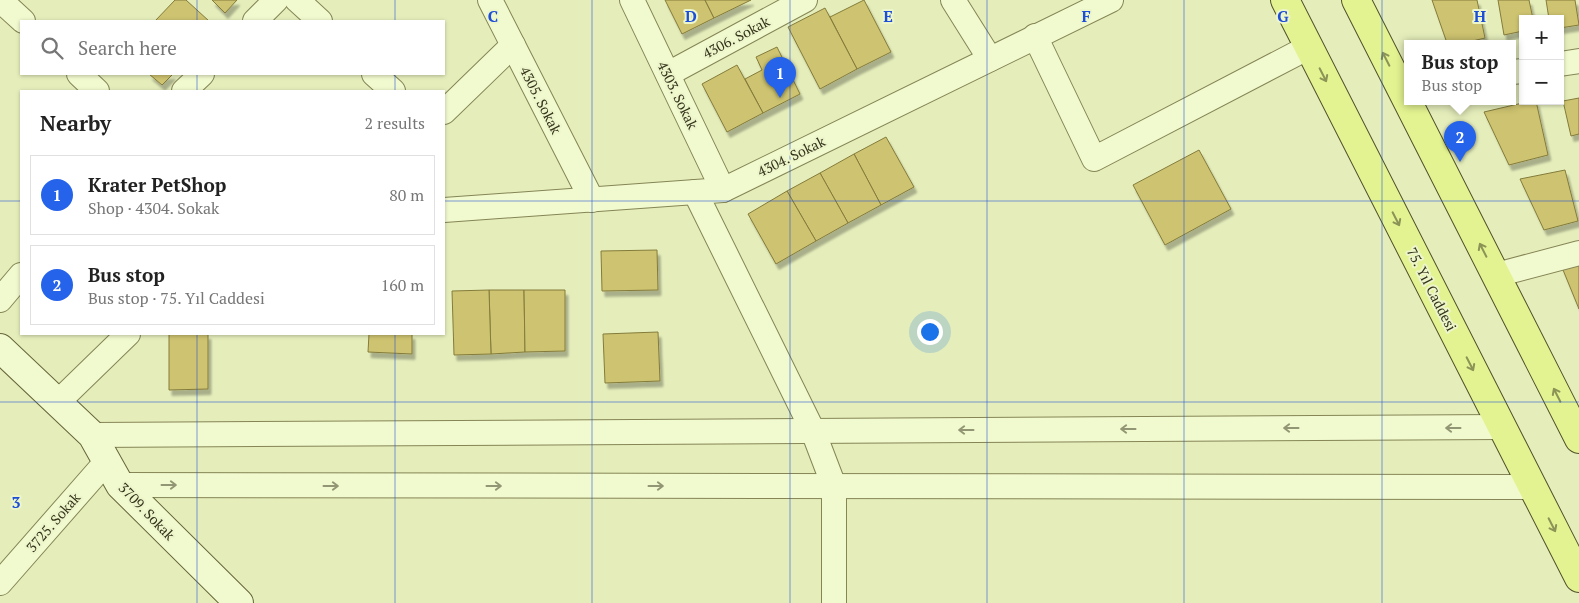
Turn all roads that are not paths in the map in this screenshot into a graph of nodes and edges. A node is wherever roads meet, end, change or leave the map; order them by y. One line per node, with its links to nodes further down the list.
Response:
1 (0, 0): 11 (street)
2 (276, 0): 12 (street)
3 (297, 0): 13 (street)
4 (490, 0): 15 (street, 4305. Sokak)
5 (632, 0): 20 (street, 4303. Sokak)
6 (805, 0): 20 (street, 4306. Sokak)
7 (953, 0): 17 (street)
8 (1111, 0): 14 (street, 4304. Sokak)
9 (1284, 0): 16 (main road, 75. Yıl Caddesi)
10 (1356, 0): 24 (main road, one-way to 10)
11 (22, 20)
12 (256, 20)
13 (319, 20)
14 (1035, 36): 16 (street); 17 (street, 4304. Sokak)
15 (513, 46): 29 (street); 32 (street, 4305. Sokak)
16 (1309, 48): 41 (main road, 75. Yıl Caddesi, one-way to 41)
17 (990, 59): 30 (street, 4304. Sokak)
18 (1579, 61): 19 (street)
19 (1564, 63)
20 (668, 74): 30 (street, 4303. Sokak)
21 (80, 75): 25 (street)
22 (201, 75): 26 (street)
23 (375, 75): 27 (street)
24 (1404, 89)
25 (96, 90)
26 (185, 90)
27 (392, 90)
28 (1412, 105): 35 (main road, one-way to 28)
29 (445, 111)
30 (723, 190): 31 (street, 4304. Sokak)
31 (696, 192): 32 (street, 4304. Sokak); 42 (street)
32 (592, 200): 33 (street, 4304. Sokak)
33 (445, 210)
34 (1579, 253): 35 (street)
35 (1496, 275): 44 (main road, one-way to 35)
36 (20, 276): 37 (street)
37 (0, 300)
38 (127, 335): 40 (street)
39 (0, 348): 40 (street, 3709. Sokak)
40 (58, 402): 43 (street, 3709. Sokak)
41 (1502, 427): 42 (street, one-way to 42); 48 (main road, 75. Yıl Caddesi)
42 (813, 431): 43 (street); 47 (street)
43 (92, 434): 45 (street, 3709. Sokak)
44 (1579, 439)
45 (107, 461): 46 (street, 3709. Sokak); 50 (street, 3725. Sokak)
46 (120, 485): 47 (street, one-way to 47); 51 (street, 3709. Sokak)
47 (834, 486): 48 (street); 52 (street)
48 (1533, 487): 49 (main road, 75. Yıl Caddesi, one-way to 49)
49 (1579, 578)
50 (0, 583)
51 (239, 603)
52 (834, 603)

